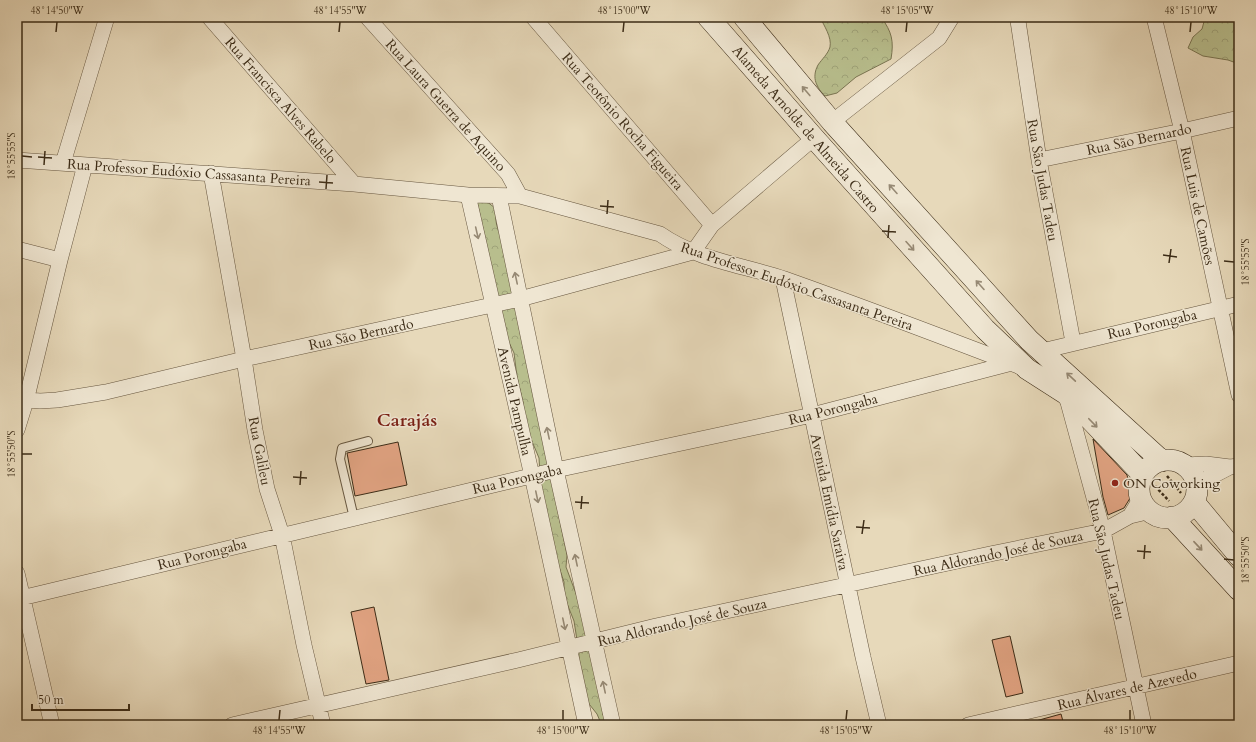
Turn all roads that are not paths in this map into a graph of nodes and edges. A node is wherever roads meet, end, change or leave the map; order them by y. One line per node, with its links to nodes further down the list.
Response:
1 (107, 17): 16 (street)
2 (209, 17): 19 (street, Rua Francisca Alves Rabelo)
3 (367, 17): 22 (street, Rua Laura Guerra de Aquino)
4 (533, 17): 23 (street, Rua Teotônio Rocha Figueira)
5 (744, 17): 11 (main road, Alameda Arnolde de Almeida Castro, one-way to 5)
6 (952, 17): 11 (street)
7 (1018, 17): 15 (street, Rua São Judas Tadeu)
8 (1154, 17): 12 (street, Rua Luis de Camões)
9 (716, 20): 13 (main road, Alameda Arnolde de Almeida Castro)
10 (1239, 118): 12 (street, Rua São Bernardo)
11 (832, 122): 33 (main road, Alameda Arnolde de Almeida Castro, one-way to 11)
12 (1182, 131): 15 (street, Rua São Bernardo); 31 (street, Rua Luis de Camões)
13 (814, 138): 23 (street); 35 (main road, Alameda Arnolde de Almeida Castro, one-way to 35)
14 (17, 160): 16 (street, Rua Professor Eudóxio Cassasanta Pereira)
15 (1039, 160): 32 (street, Rua São Judas Tadeu)
16 (63, 163): 17 (street, Rua Professor Eudóxio Cassasanta Pereira)
17 (85, 165): 18 (street, Rua Professor Eudóxio Cassasanta Pereira); 26 (street)
18 (211, 173): 19 (street, Rua Professor Eudóxio Cassasanta Pereira); 34 (street, Rua Galileu)
19 (354, 184): 20 (street, Rua Professor Eudóxio Cassasanta Pereira)
20 (468, 195): 21 (street, Rua Professor Eudóxio Cassasanta Pereira); 30 (street, Avenida Pampulha, one-way to 30)
21 (499, 196): 22 (street, Rua Professor Eudóxio Cassasanta Pereira); 28 (street, Avenida Pampulha, one-way to 21)
22 (520, 196): 25 (street, Rua Professor Eudóxio Cassasanta Pereira)
23 (712, 225): 25 (street)
24 (17, 249): 26 (street)
25 (693, 252): 27 (street, Rua Professor Eudóxio Cassasanta Pereira); 28 (street, Rua São Bernardo)
26 (60, 260): 38 (street)
27 (783, 279): 35 (street, Rua Professor Eudóxio Cassasanta Pereira); 39 (street, Avenida Emídia Saraiva)
28 (520, 299): 30 (street, Rua São Bernardo); 45 (street, Avenida Pampulha, one-way to 28)
29 (1239, 304): 31 (street, Rua Porongaba)
30 (494, 305): 34 (street, Rua São Bernardo); 47 (street, Avenida Pampulha)
31 (1221, 308): 32 (street, Rua Porongaba); 37 (street, Rua Luis de Camões)
32 (1073, 342): 33 (street, Rua Porongaba)
33 (1042, 351): 42 (main road, Alameda Arnolde de Almeida Castro, one-way to 33)
34 (244, 359): 38 (street, Rua São Bernardo); 53 (street, Rua Galileu)
35 (1019, 366): 36 (main road, Alameda Arnolde de Almeida Castro); 39 (street, Rua Porongaba)
36 (1066, 394): 46 (main road, Alameda Arnolde de Almeida Castro, one-way to 46); 52 (street, Rua São Judas Tadeu)
37 (1239, 396)
38 (21, 400): 40 (street)
39 (812, 415): 45 (street, Rua Porongaba); 56 (street, Avenida Emídia Saraiva)
40 (17, 430)
41 (368, 441): 51 (lane)
42 (1162, 460): 43 (main road); 46 (main road)
43 (1184, 465): 44 (street); 48 (main road)
44 (1235, 466): 48 (street)
45 (556, 470): 47 (street, Rua Porongaba); 59 (street, Avenida Pampulha, one-way to 45)
46 (1143, 475): 49 (main road)
47 (532, 476): 51 (street, Rua Porongaba); 60 (street, Avenida Pampulha, one-way to 60)
48 (1196, 493): 50 (main road); 54 (main road)
49 (1146, 505): 50 (main road); 52 (street, Rua Aldorando José de Souza)
50 (1172, 517): 57 (main road, one-way to 57)
51 (354, 518): 53 (street, Rua Porongaba)
52 (1103, 531): 56 (street, Rua Aldorando José de Souza); 62 (street, Rua São Judas Tadeu)
53 (282, 534): 58 (street, Rua Porongaba); 63 (street, Rua Galileu)
54 (1239, 556)
55 (17, 573): 58 (street)
56 (848, 586): 59 (street, Rua Aldorando José de Souza); 69 (street, Avenida Emídia Saraiva)
57 (1239, 590)
58 (20, 598): 65 (street)
59 (594, 642): 60 (street, Rua Aldorando José de Souza); 64 (street, Avenida Pampulha, one-way to 59)
60 (569, 648): 63 (street, Rua Aldorando José de Souza); 68 (street, Avenida Pampulha)
61 (1239, 663): 62 (street, Rua Álvares de Azevedo)
62 (1135, 686): 70 (street, Rua Álvares de Azevedo); 71 (street, Rua São Judas Tadeu)
63 (318, 705): 66 (street, Rua Aldorando José de Souza); 67 (street, Rua Galileu)
64 (612, 722): 68 (street, Avenida Pampulha)
65 (52, 725)
66 (232, 725)
67 (323, 725)
68 (586, 725)
69 (879, 725)
70 (968, 725)
71 (1144, 725)

